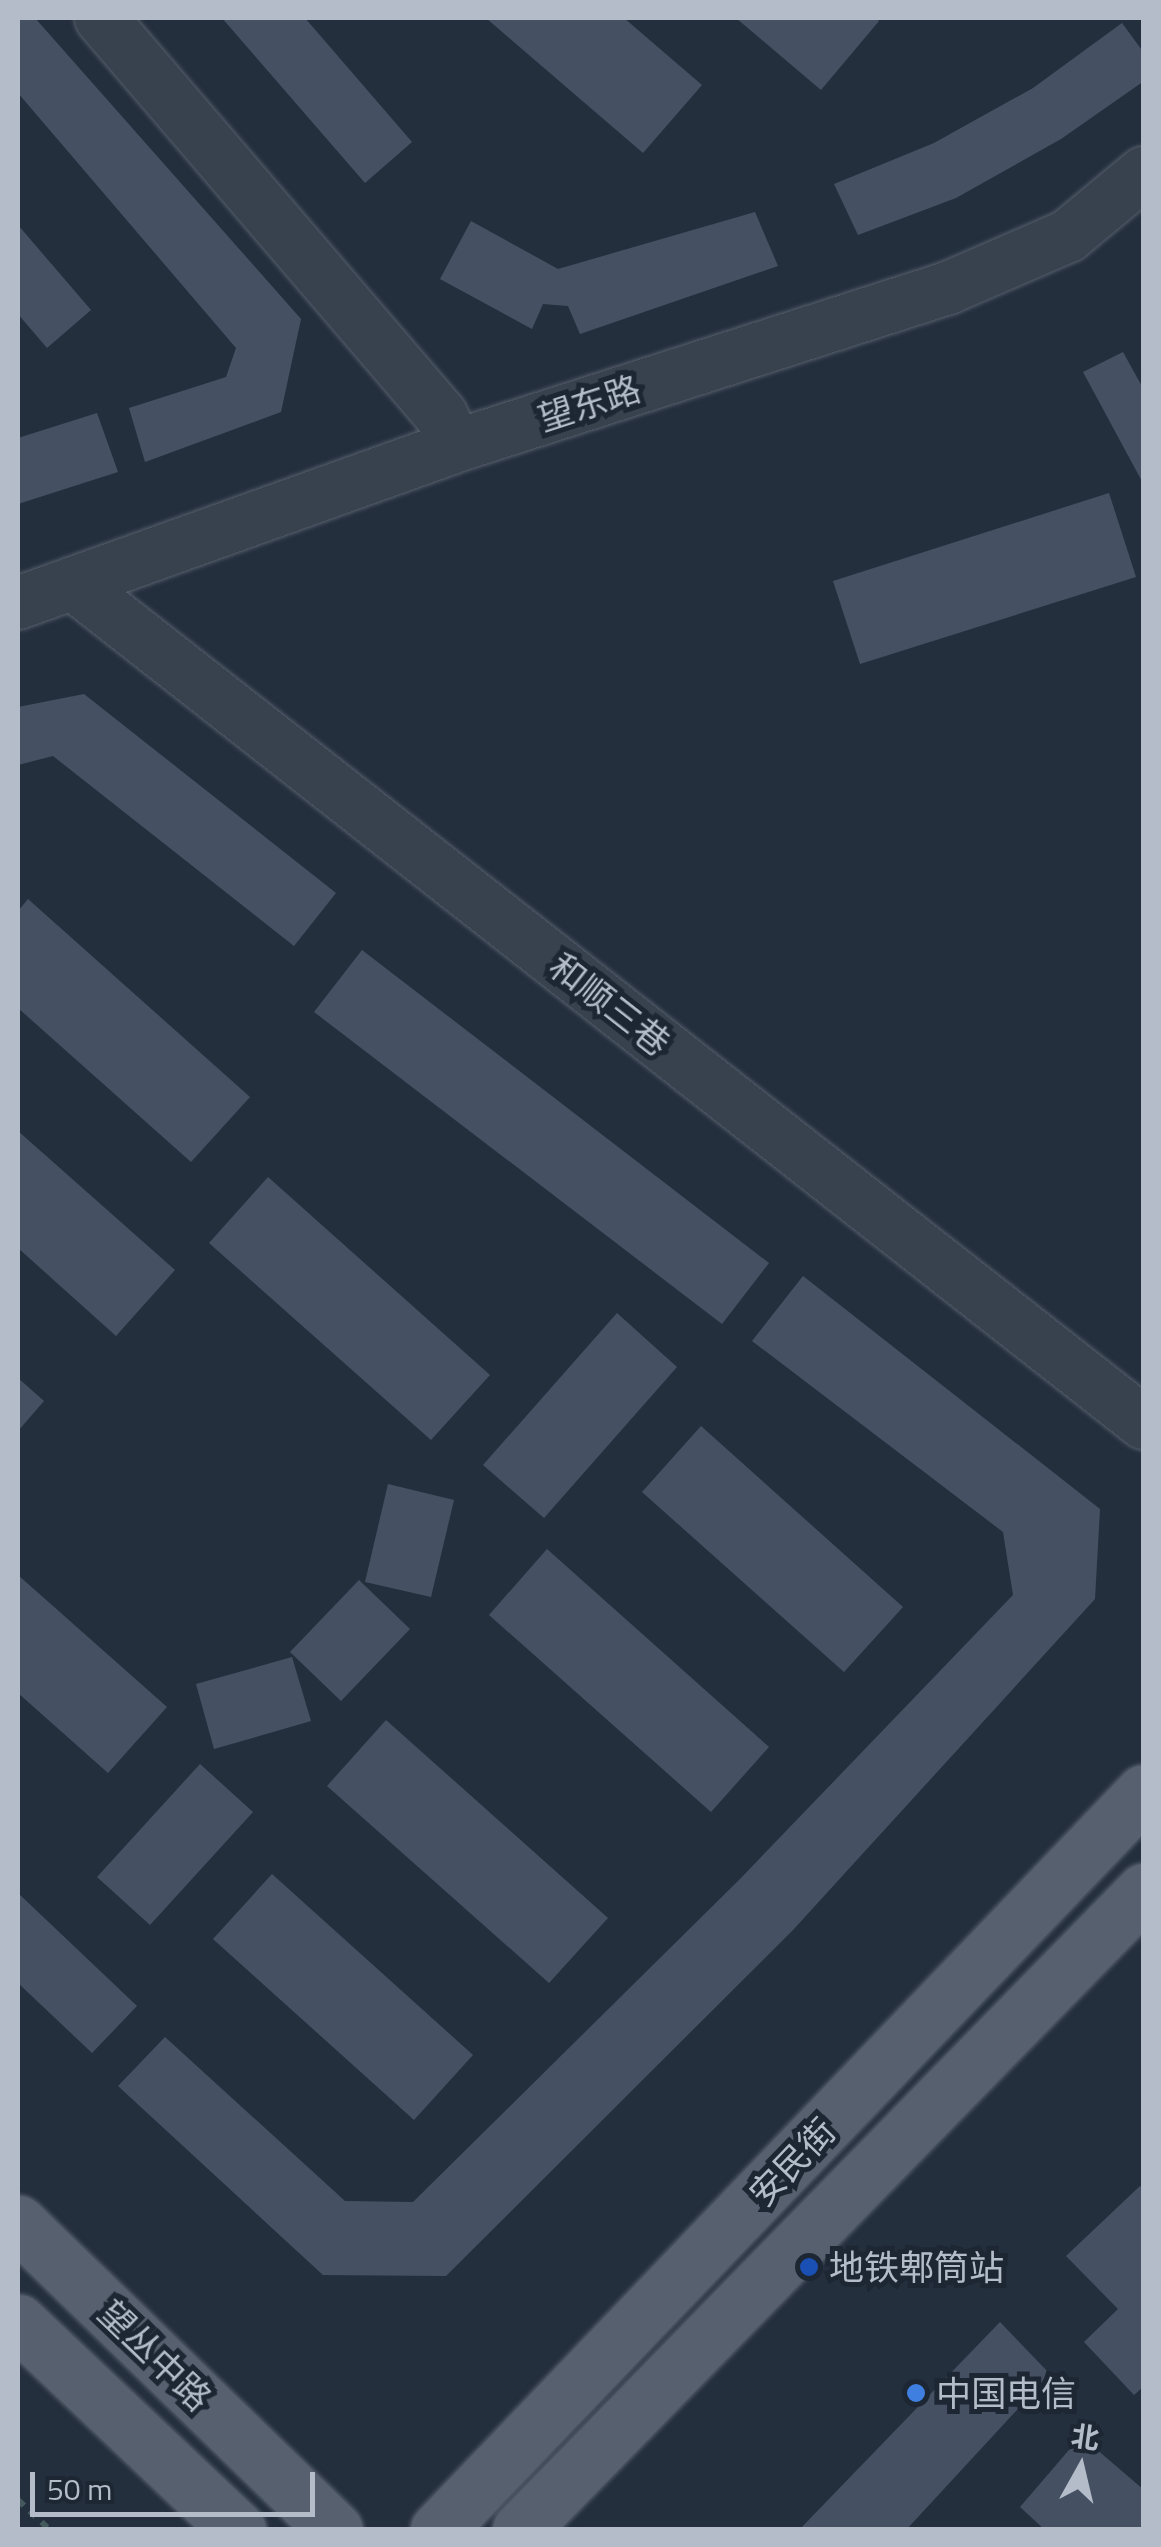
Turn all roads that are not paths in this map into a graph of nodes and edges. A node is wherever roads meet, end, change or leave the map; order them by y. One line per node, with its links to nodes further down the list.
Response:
1 (101, 18): 3 (street)
2 (1144, 173): 3 (street, 望东路)
3 (456, 446): 4 (street, 望东路)
4 (76, 586): 5 (street, 望东路); 6 (street, 和顺三巷)
5 (18, 603)
6 (1144, 1423)
7 (1144, 1792): 13 (main road, 安民街)
8 (1144, 1891): 14 (main road, 安民街)
9 (18, 2222): 12 (main road, 望丛中路)
10 (18, 2322): 11 (main road, 望丛中路)
11 (238, 2530)
12 (335, 2530)
13 (438, 2530)
14 (520, 2530)

